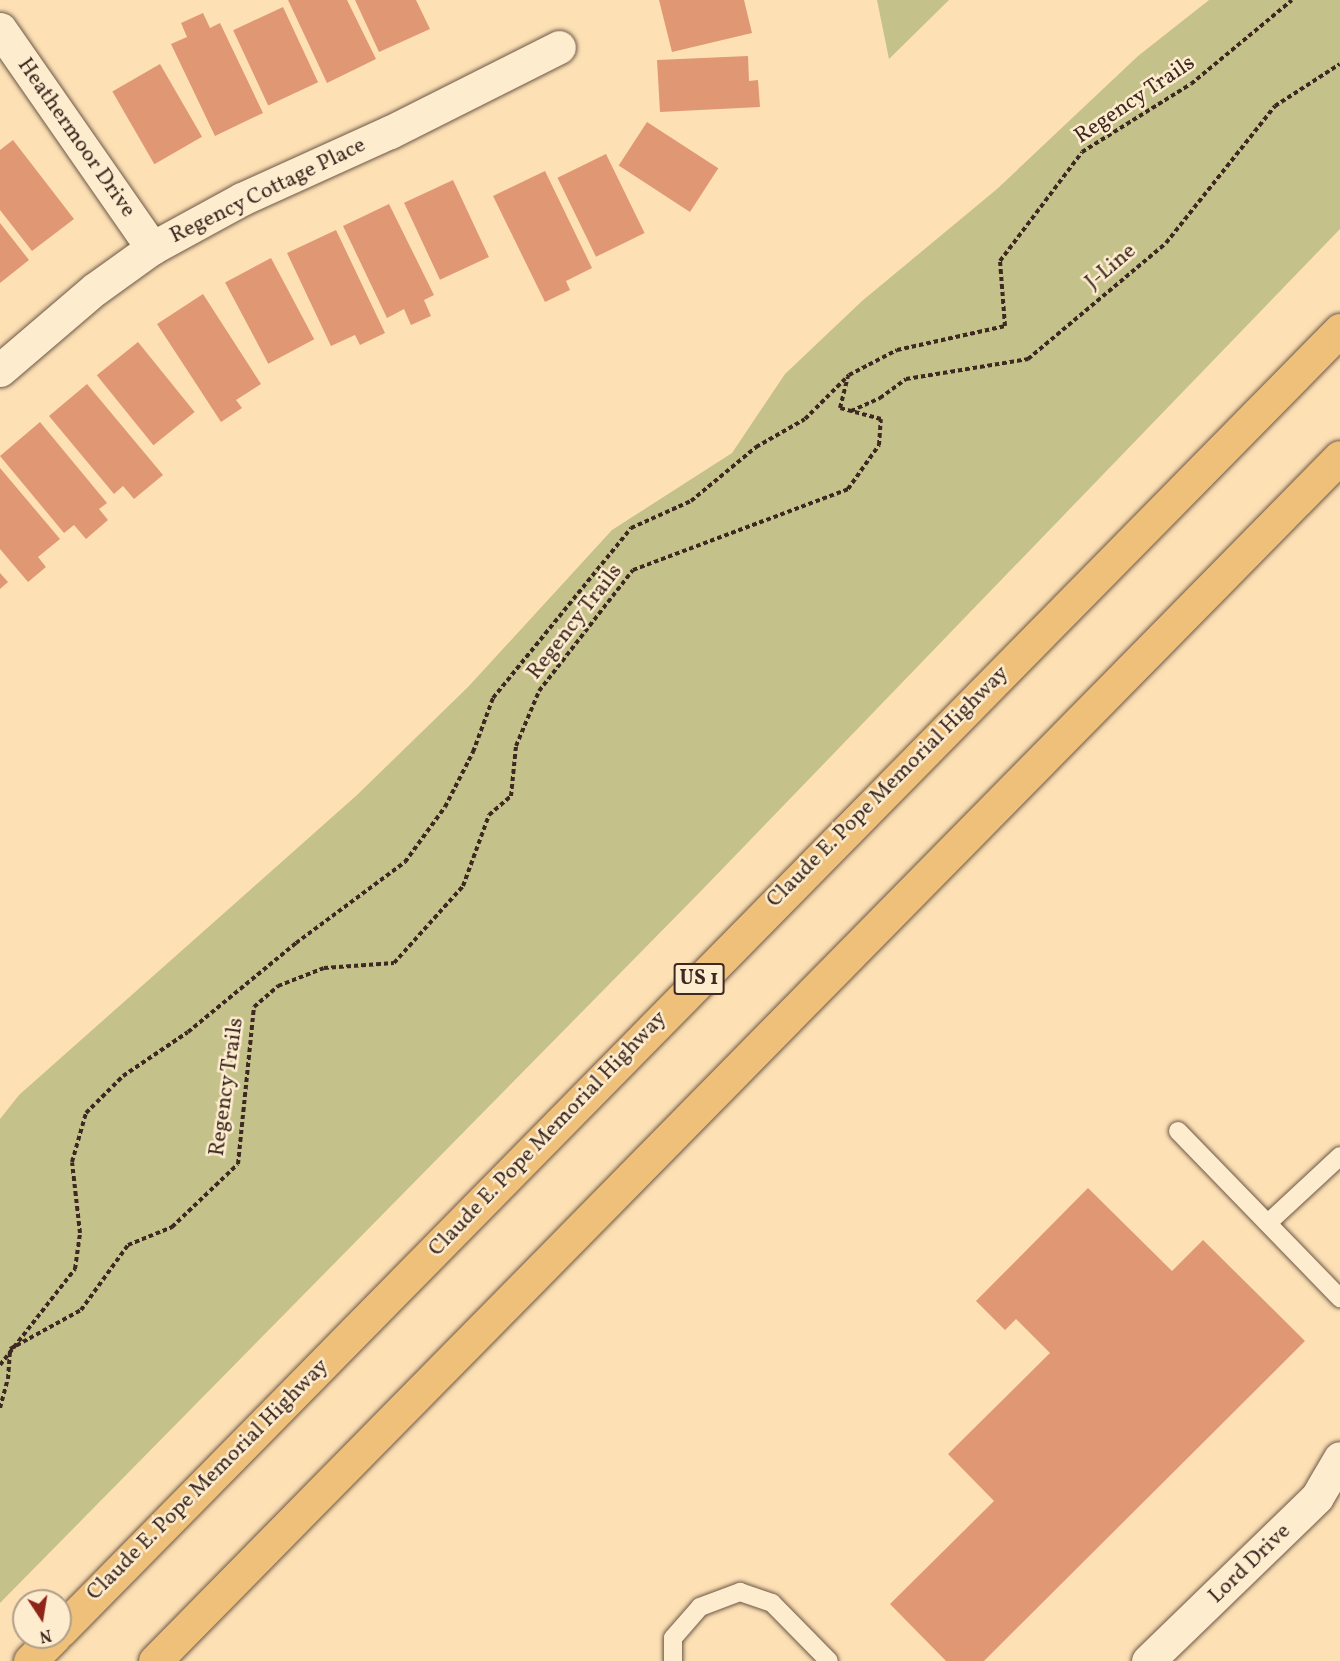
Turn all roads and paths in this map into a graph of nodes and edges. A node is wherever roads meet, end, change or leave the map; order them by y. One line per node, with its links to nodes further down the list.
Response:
1 (1292, 0): 8 (path, Regency Trails)
2 (0, 29): 5 (street, Heathermoor Drive)
3 (559, 47): 5 (street, Regency Cottage Place)
4 (1340, 64): 9 (path, J-Line)
5 (152, 248): 7 (street, Regency Cottage Place)
6 (1340, 330): 19 (highway, Claude E. Pope Memorial Highway / US 1)
7 (0, 370)
8 (849, 375): 9 (path); 15 (path, Regency Trails)
9 (851, 411): 15 (path, Regency Trails)
10 (1340, 458): 22 (highway)
11 (1178, 1131): 13 (lane)
12 (1340, 1156): 13 (lane)
13 (1268, 1223): 14 (lane)
14 (1340, 1298)
15 (10, 1349): 16 (path, Regency Trails); 17 (path)
16 (0, 1365)
17 (0, 1408)
18 (1340, 1458): 25 (street, Lord Drive)
19 (72, 1618)
20 (42, 1649): 21 (highway)
21 (30, 1661)
22 (155, 1661)
23 (673, 1661): 24 (lane)
24 (829, 1661)
25 (1148, 1661)

